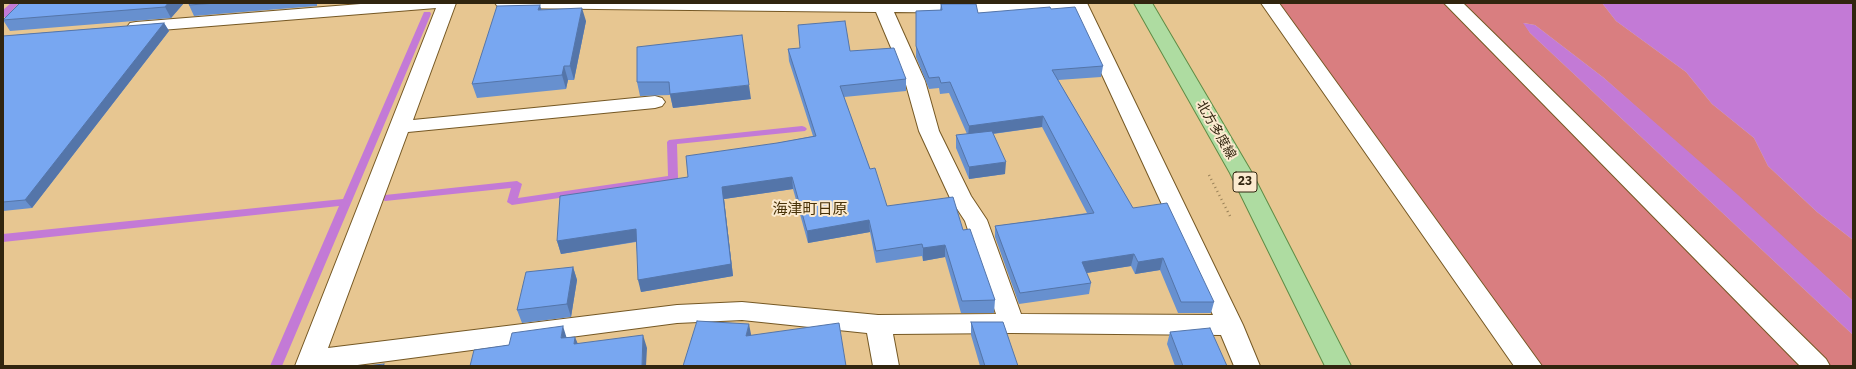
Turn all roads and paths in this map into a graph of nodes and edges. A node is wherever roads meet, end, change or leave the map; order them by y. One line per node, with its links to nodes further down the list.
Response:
1 (439, 3): 10 (street)
2 (447, 3): 13 (street)
3 (504, 3): 7 (street)
4 (1143, 3): 22 (main road, 北方多度線 / 23)
5 (1270, 3): 23 (street)
6 (1453, 3): 24 (street)
7 (882, 5): 8 (street); 16 (street)
8 (1079, 6): 18 (street)
9 (190, 8): 10 (street)
10 (177, 24): 11 (street)
11 (122, 28)
12 (655, 102): 13 (street)
13 (399, 127): 19 (street)
14 (1208, 174): 15 (path)
15 (1234, 224)
16 (1012, 323): 17 (street); 18 (street)
17 (878, 325): 19 (street); 20 (street)
18 (1230, 325): 21 (street)
19 (308, 364)
20 (886, 366)
21 (1247, 366)
22 (1338, 366)
23 (1529, 366)
24 (1817, 366)

